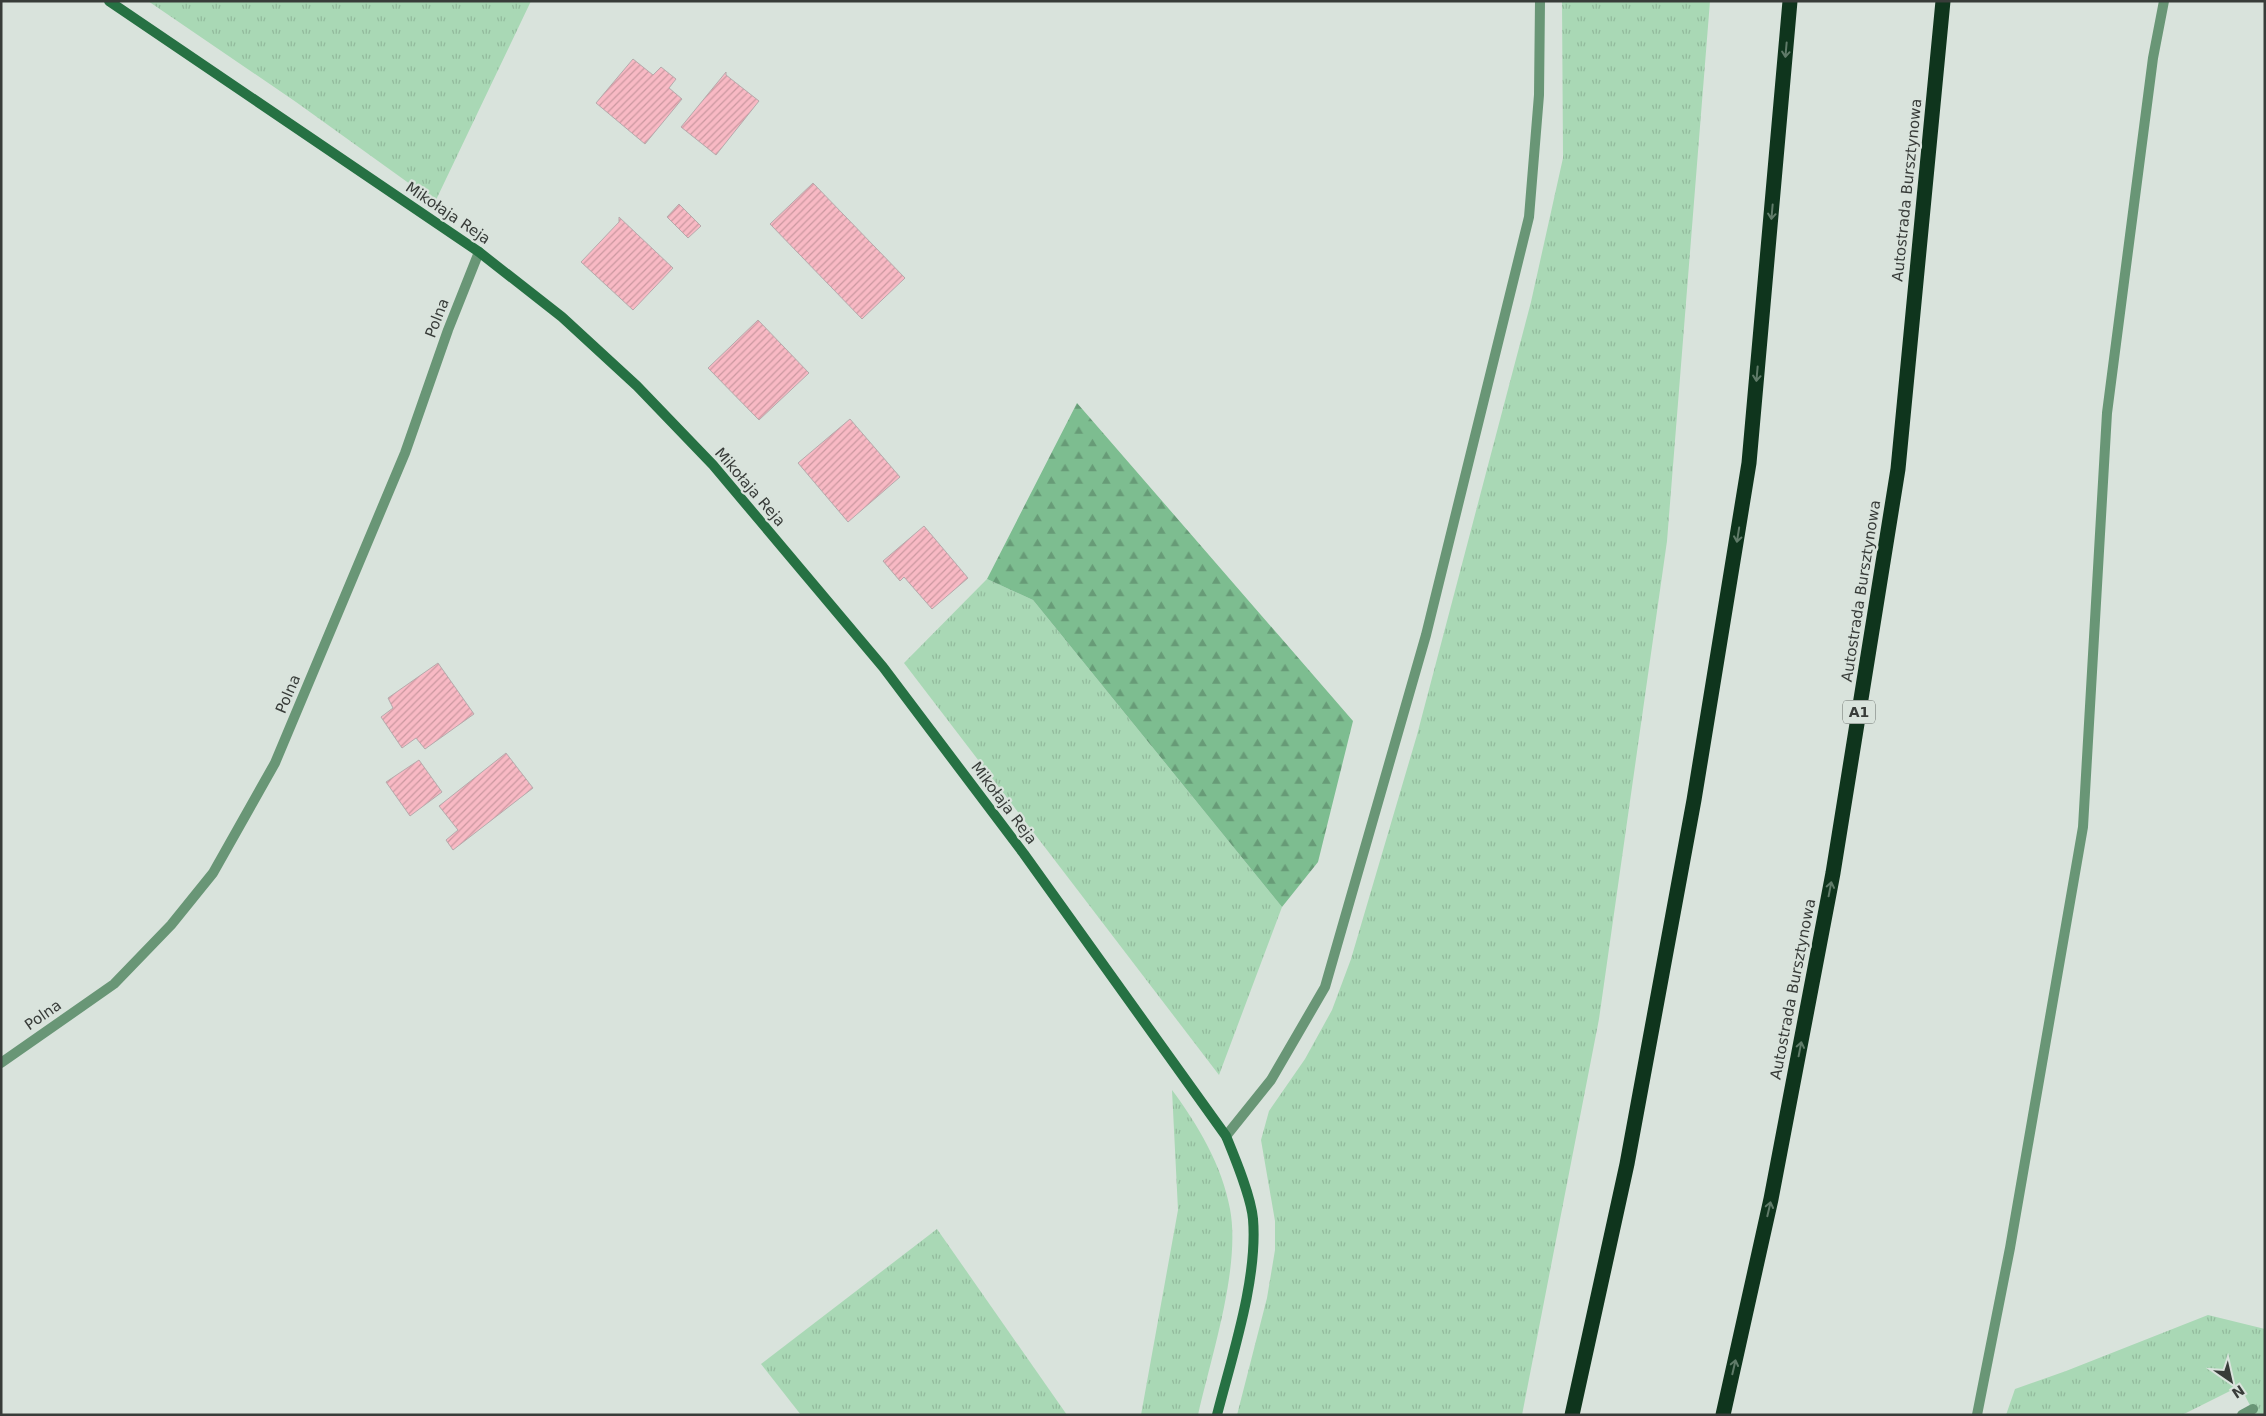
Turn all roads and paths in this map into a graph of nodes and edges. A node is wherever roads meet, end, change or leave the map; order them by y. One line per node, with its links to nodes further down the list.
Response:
1 (110, 1): 6 (street, Mikołaja Reja)
2 (1540, 1): 8 (street)
3 (1790, 1): 11 (highway, one-way to 11)
4 (1943, 1): 12 (highway, Autostrada Bursztynowa / A1, one-way to 4)
5 (2164, 1): 13 (street)
6 (479, 252): 7 (street, Polna); 8 (street, Mikołaja Reja)
7 (1, 1063)
8 (1226, 1136): 10 (street, Mikołaja Reja)
9 (2253, 1409): 14 (street)
10 (1217, 1415)
11 (1572, 1415)
12 (1723, 1415)
13 (1977, 1415)
14 (2242, 1415)

